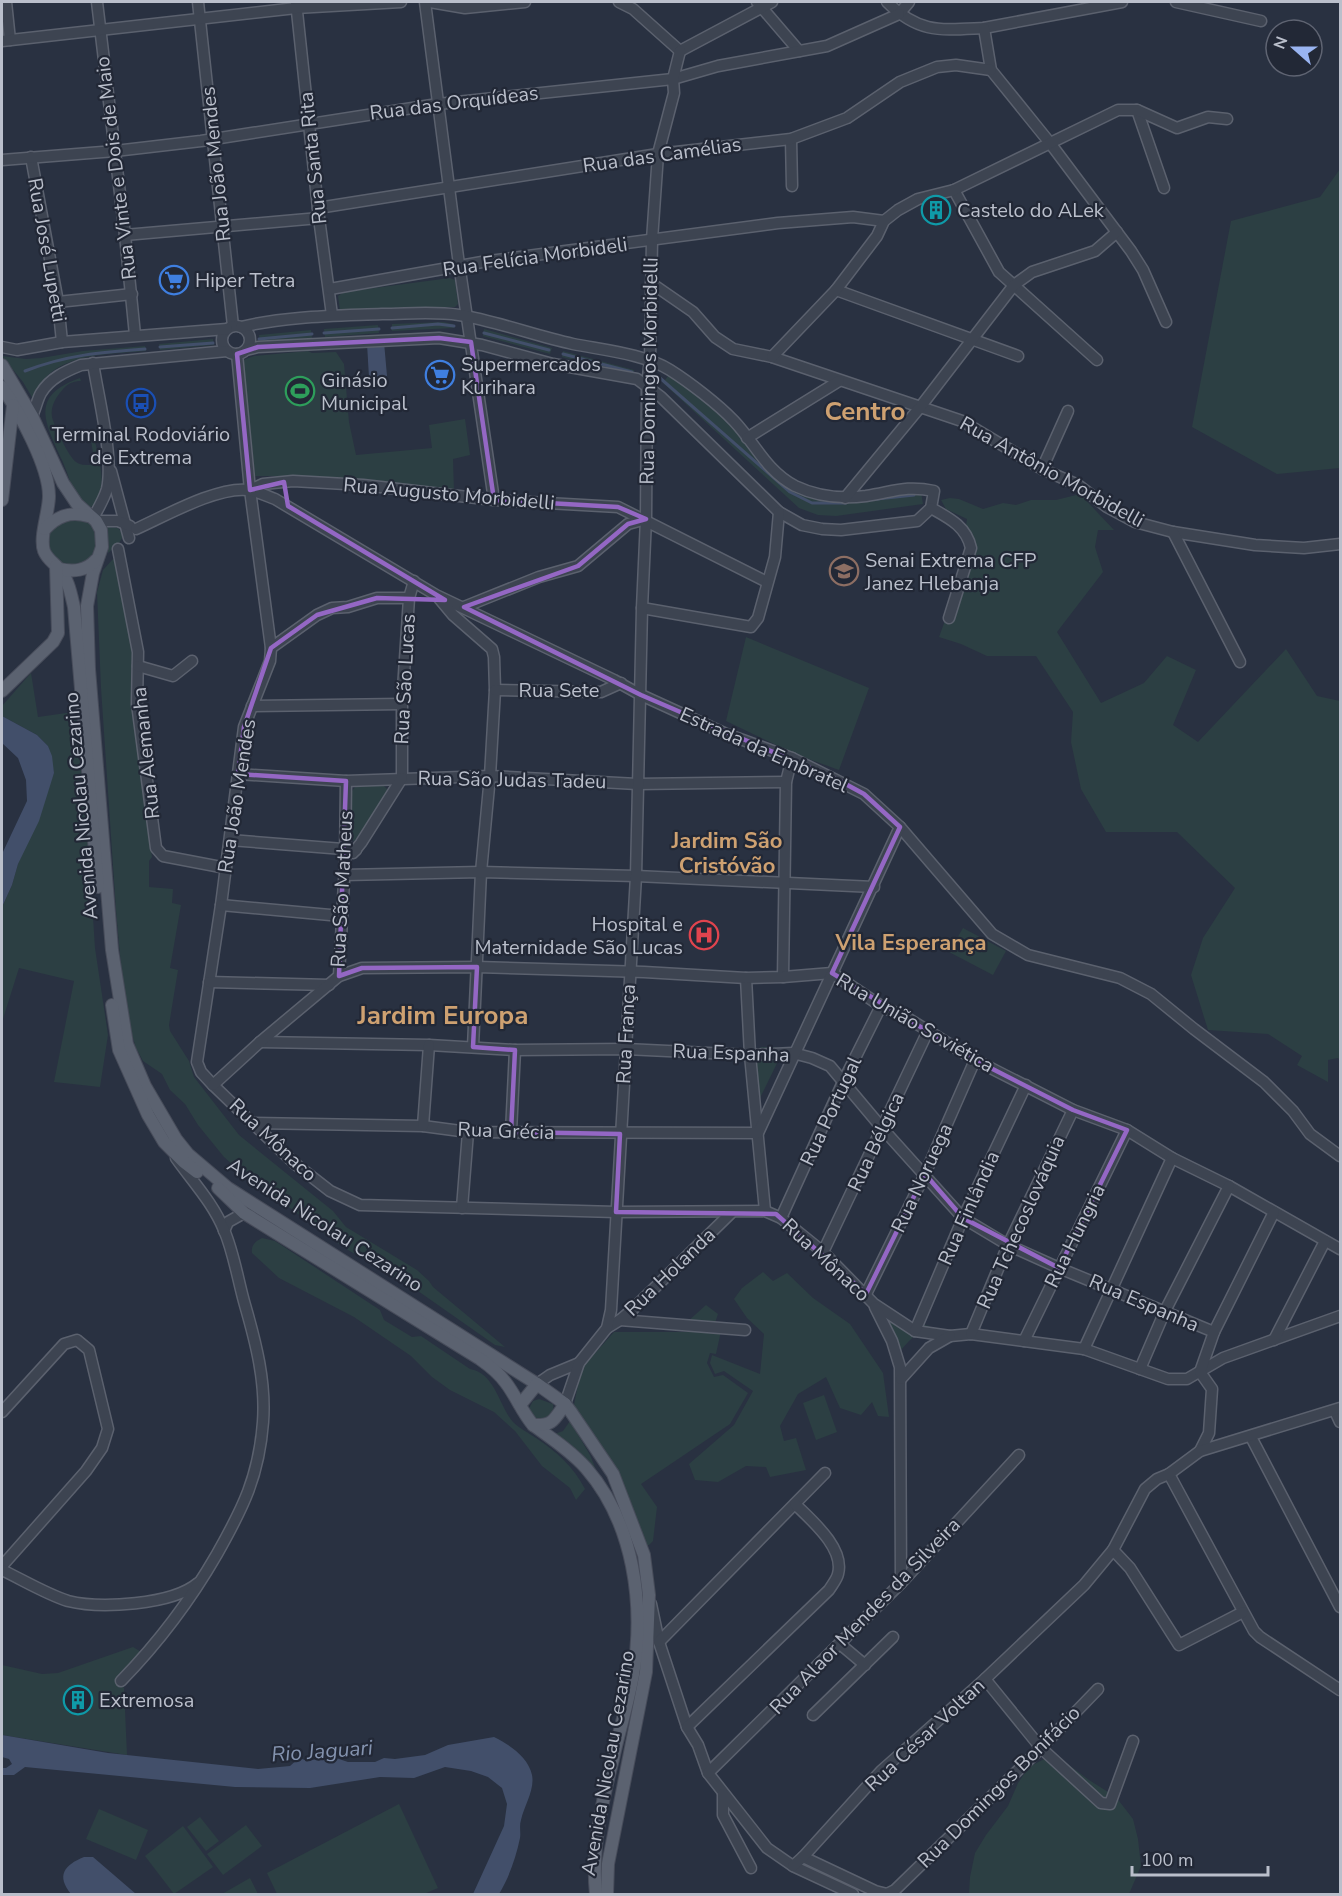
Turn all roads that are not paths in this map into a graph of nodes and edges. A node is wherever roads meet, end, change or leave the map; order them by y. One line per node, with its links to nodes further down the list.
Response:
1 (6, 2): 21 (street)
2 (97, 2): 20 (street, Rua Vinte e Dois de Maio)
3 (198, 2): 17 (street, Rua João Mendes)
4 (401, 2): 14 (street)
5 (425, 2): 26 (street)
6 (430, 2): 7 (street)
7 (525, 2)
8 (619, 2): 15 (street)
9 (887, 2): 16 (street)
10 (909, 2): 16 (street)
11 (1122, 2): 19 (street)
12 (1176, 2): 18 (street)
13 (764, 4): 22 (street); 23 (street)
14 (296, 5): 17 (street); 29 (street, Rua Santa Rita)
15 (637, 5): 22 (street)
16 (899, 14): 19 (street); 23 (street, Rua das Orquídeas)
17 (200, 20): 20 (street); 30 (street, Rua João Mendes)
18 (1261, 21)
19 (984, 28): 24 (street)
20 (100, 30): 21 (street); 33 (street, Rua Vinte e Dois de Maio)
21 (6, 40)
22 (680, 51): 25 (street, Rua Domingos Morbidelli)
23 (799, 51): 25 (street, Rua das Orquídeas)
24 (991, 70): 31 (street, Rua das Camélias); 32 (street)
25 (673, 79): 26 (street, Rua das Orquídeas); 34 (street, Rua Domingos Morbidelli)
26 (438, 104): 29 (street, Rua das Orquídeas); 37 (street)
27 (1137, 110): 28 (street); 32 (street); 39 (street)
28 (1227, 119)
29 (310, 122): 30 (street, Rua das Orquídeas); 41 (street, Rua Santa Rita)
30 (213, 139): 33 (street, Rua das Orquídeas); 43 (street, Rua João Mendes)
31 (791, 139): 34 (street, Rua das Camélias); 38 (street)
32 (1050, 143): 40 (street); 44 (street)
33 (115, 151): 35 (street, Rua das Orquídeas); 45 (street, Rua Vinte e Dois de Maio)
34 (658, 154): 37 (street, Rua das Camélias); 46 (street, Rua Domingos Morbidelli)
35 (31, 157): 36 (street, Rua das Orquídeas); 53 (street, Rua José Lupetti)
36 (2, 160)
37 (449, 186): 41 (street, Rua das Camélias); 47 (street)
38 (792, 186)
39 (1164, 188)
40 (954, 190): 42 (street); 49 (street)
41 (318, 213): 43 (street, Rua das Camélias); 50 (street, Rua Santa Rita)
42 (884, 221): 46 (street, Rua Felícia Morbideli); 51 (street)
43 (223, 226): 45 (street, Rua das Camélias); 57 (street, Rua João Mendes)
44 (1117, 232): 49 (street); 56 (street)
45 (125, 235): 52 (street, Rua Vinte e Dois de Maio)
46 (652, 240): 47 (street, Rua Felícia Morbideli); 48 (street, Rua Domingos Morbidelli)
47 (460, 267): 50 (street, Rua Felícia Morbideli); 55 (street)
48 (651, 283): 65 (street, Rua Antônio Morbidelli); 66 (street, Rua Domingos Morbidelli)
49 (1014, 285): 59 (street); 67 (street)
50 (330, 289): 54 (street, Rua Santa Rita)
51 (836, 290): 59 (street); 65 (street)
52 (132, 294): 53 (street); 58 (street, Rua Vinte e Dois de Maio)
53 (58, 302): 60 (street, Rua José Lupetti)
54 (332, 315): 55 (street); 57 (street)
55 (467, 316): 61 (street); 66 (street)
56 (1166, 322)
57 (234, 327): 58 (street); 63 (street); 63 (street)
58 (135, 335): 60 (street)
59 (972, 339): 64 (street); 74 (street)
60 (62, 342): 62 (street)
61 (471, 342): 63 (street); 71 (street); 84 (street)
62 (2, 347)
63 (237, 352): 68 (street); 81 (street, Rua João Mendes)
64 (1018, 356)
65 (772, 357): 70 (street, Rua Antônio Morbidelli)
66 (650, 360): 71 (street, Rua Domingos Morbidelli); 77 (street)
67 (1097, 360)
68 (93, 363): 76 (street); 78 (street)
69 (2, 365): 76 (main road)
70 (839, 381): 74 (street, Rua Antônio Morbidelli); 77 (street)
71 (647, 384): 87 (street); 89 (street, Rua Domingos Morbidelli)
72 (2, 387): 73 (main road, Avenida Nicolau Cezarino)
73 (13, 403): 83 (main road); 92 (main road, Avenida Nicolau Cezarino)
74 (921, 406): 79 (street, Rua Antônio Morbidelli); 82 (street)
75 (1068, 411): 79 (street)
76 (32, 416): 88 (main road)
77 (747, 438): 82 (street)
78 (108, 462): 88 (street); 90 (street)
79 (1042, 469): 93 (street, Rua Antônio Morbidelli)
80 (292, 481): 81 (street, Rua Augusto Morbidelli); 84 (street, Rua Augusto Morbidelli); 85 (street)
81 (250, 490): 85 (street, Estrada da Embratel); 91 (street, Rua Augusto Morbidelli); 106 (street, Rua João Mendes)
82 (845, 498): 86 (street)
83 (2, 500)
84 (494, 500): 89 (street, Rua Augusto Morbidelli)
85 (288, 506): 99 (street, Estrada da Embratel)
86 (931, 508): 87 (street); 105 (street)
87 (779, 512): 100 (street)
88 (94, 519): 90 (street); 92 (main road); 97 (main road, Avenida Nicolau Cezarino)
89 (646, 519): 100 (street, Rua Augusto Morbidelli); 103 (street); 104 (street, Rua Domingos Morbidelli)
90 (126, 524): 91 (street); 94 (street)
91 (136, 528): 94 (street)
92 (45, 529): 98 (main road, Avenida Nicolau Cezarino)
93 (1173, 532): 95 (street, Rua Antônio Morbidelli); 108 (street)
94 (129, 538): 96 (street)
95 (1341, 544)
96 (118, 549): 97 (street); 109 (street, Rua Alemanha)
97 (99, 557): 98 (main road); 203 (main road, Avenida Nicolau Cezarino)
98 (58, 568): 112 (main road); 165 (main road, Avenida Nicolau Cezarino)
99 (414, 581): 101 (street, Estrada da Embratel); 102 (street, Rua São Lucas)
100 (767, 582): 104 (street)
101 (436, 595): 103 (street, Estrada da Embratel); 111 (street)
102 (409, 598): 106 (street); 114 (street, Rua São Lucas)
103 (464, 607): 110 (street, Estrada da Embratel)
104 (642, 608): 113 (street, Rua Domingos Morbidelli)
105 (949, 618)
106 (271, 648): 115 (street, Rua João Mendes)
107 (192, 661): 109 (street)
108 (1240, 662)
109 (138, 666): 126 (street, Rua Alemanha)
110 (621, 684): 111 (street, Rua Sete); 113 (street, Estrada da Embratel)
111 (495, 690): 118 (street)
112 (2, 691)
113 (641, 695): 116 (street, Estrada da Embratel); 122 (street, Rua França)
114 (402, 704): 115 (street); 119 (street, Rua São Lucas)
115 (252, 706): 117 (street, Rua João Mendes)
116 (792, 758): 121 (street); 123 (street, Estrada da Embratel)
117 (238, 774): 120 (street, Rua São Judas Tadeu); 124 (street, Rua João Mendes)
118 (490, 776): 119 (street, Rua São Judas Tadeu); 122 (street, Rua São Judas Tadeu); 127 (street)
119 (402, 778): 120 (street, Rua São Judas Tadeu); 125 (street)
120 (346, 781): 125 (street, Rua São Matheus)
121 (786, 782): 122 (street, Rua São Judas Tadeu); 130 (street)
122 (637, 784): 129 (street, Rua França)
123 (900, 827): 131 (street); 166 (street, Estrada da Embratel)
124 (230, 840): 125 (street); 126 (street, Rua João Mendes)
125 (350, 849): 128 (street, Rua São Matheus)
126 (226, 868): 132 (street, Rua João Mendes)
127 (481, 872): 128 (street); 129 (street); 134 (street)
128 (344, 875): 133 (street, Rua São Matheus)
129 (636, 876): 130 (street); 135 (street, Rua França)
130 (786, 883): 131 (street); 138 (street)
131 (874, 888): 136 (street)
132 (221, 905): 133 (street); 140 (street, Rua João Mendes)
133 (341, 916): 137 (street, Rua São Matheus)
134 (477, 967): 135 (street, Rua União Soviética); 137 (street, Rua União Soviética); 146 (street)
135 (630, 972): 139 (street, Rua União Soviética); 148 (street, Rua França)
136 (832, 973): 138 (street, Rua União Soviética); 142 (street, Rua União Soviética); 149 (street)
137 (339, 976): 141 (street, Rua São Matheus)
138 (783, 977): 139 (street, Rua União Soviética)
139 (746, 978): 150 (street)
140 (209, 982): 141 (street); 152 (street, Rua João Mendes)
141 (329, 985): 144 (street, Rua São Matheus)
142 (881, 1006): 143 (street, Rua União Soviética); 153 (street, Rua Portugal)
143 (928, 1031): 151 (street, Rua União Soviética); 159 (street, Rua Bélgica)
144 (260, 1042): 145 (street, Rua Espanha); 154 (street, Rua São Matheus)
145 (429, 1045): 146 (street, Rua Espanha); 158 (street)
146 (473, 1047): 147 (street, Rua Espanha)
147 (515, 1050): 148 (street, Rua Espanha); 162 (street)
148 (626, 1050): 150 (street, Rua Espanha); 164 (street, Rua França)
149 (793, 1053): 150 (street, Rua Espanha); 153 (street, Rua Espanha); 163 (street)
150 (750, 1054): 163 (street)
151 (975, 1060): 155 (street, Rua União Soviética); 168 (street, Rua Noruega)
152 (197, 1062): 154 (street, Rua Mônaco)
153 (843, 1082): 159 (street, Rua Espanha); 176 (street, Rua Portugal)
154 (213, 1085): 157 (street, Rua Mônaco)
155 (1026, 1085): 156 (street, Rua União Soviética); 177 (street, Rua Finlândia)
156 (1072, 1110): 160 (street, Rua União Soviética); 180 (street, Rua Tchecoslováquia)
157 (254, 1123): 158 (street, Rua Grécia); 170 (street, Rua Mônaco)
158 (423, 1126): 161 (street, Rua Grécia)
159 (882, 1128): 168 (street, Rua Espanha); 182 (street, Rua Bélgica)
160 (1127, 1130): 167 (street, Rua União Soviética); 183 (street, Rua Hungria)
161 (468, 1132): 162 (street, Rua Grécia); 170 (street)
162 (511, 1132): 164 (street, Rua Grécia)
163 (758, 1133): 164 (street, Rua Grécia); 171 (street)
164 (620, 1134): 172 (street, Rua França)
165 (164, 1142): 175 (main road, Avenida Nicolau Cezarino); 178 (street)
166 (1341, 1156)
167 (1172, 1158): 169 (street, Rua União Soviética); 184 (street)
168 (925, 1174): 177 (street, Rua Espanha); 185 (street, Rua Noruega)
169 (1229, 1186): 173 (street, Rua União Soviética); 187 (street)
170 (462, 1208): 172 (street, Rua Mônaco)
171 (765, 1211): 174 (street, Rua Mônaco); 176 (street, Rua Mônaco)
172 (616, 1212): 174 (street, Rua Mônaco); 190 (street, Rua França)
173 (1274, 1212): 179 (street, Rua União Soviética); 193 (street)
174 (731, 1213): 189 (street, Rua Holanda)
175 (244, 1214): 178 (street); 205 (main road, Avenida Nicolau Cezarino)
176 (781, 1218): 182 (street, Rua Mônaco)
177 (963, 1218): 180 (street, Rua Espanha); 192 (street, Rua Finlândia)
178 (225, 1231): 218 (street)
179 (1325, 1241): 181 (street, Rua União Soviética); 196 (street)
180 (1008, 1245): 183 (street, Rua Espanha); 194 (street, Rua Tchecoslováquia)
181 (1341, 1249)
182 (823, 1252): 185 (street, Rua Mônaco)
183 (1059, 1268): 184 (street, Rua Espanha); 197 (street, Rua Hungria)
184 (1110, 1289): 187 (street, Rua Espanha); 198 (street)
185 (866, 1294): 186 (street, Rua Mônaco)
186 (874, 1304): 192 (street, Rua Mônaco); 202 (street)
187 (1164, 1311): 193 (street, Rua Espanha); 200 (street)
188 (1341, 1316): 196 (street, Rua Mônaco)
189 (620, 1320): 190 (street, Rua Holanda); 191 (street)
190 (607, 1328): 199 (street)
191 (745, 1330)
192 (915, 1331): 195 (street, Rua Mônaco)
193 (1214, 1332): 201 (street)
194 (971, 1334): 195 (street, Rua Mônaco); 197 (street, Rua Mônaco)
195 (950, 1336): 202 (street)
196 (1274, 1340): 201 (street, Rua Mônaco)
197 (1024, 1341): 198 (street, Rua Mônaco)
198 (1084, 1349): 200 (street, Rua Mônaco)
199 (579, 1363): 203 (street); 204 (street)
200 (1140, 1369): 201 (street, Rua Mônaco)
201 (1200, 1372): 211 (street)
202 (901, 1379): 219 (street)
203 (537, 1384): 204 (main road, Avenida Nicolau Cezarino); 205 (main road)
204 (565, 1404): 209 (main road); 220 (main road, Avenida Nicolau Cezarino)
205 (520, 1406): 209 (main road, Avenida Nicolau Cezarino)
206 (1338, 1409): 208 (street); 210 (street)
207 (2, 1412): 217 (street)
208 (1341, 1422)
209 (533, 1425): 240 (main road, Avenida Nicolau Cezarino)
210 (1251, 1437): 211 (street); 221 (street)
211 (1200, 1451): 214 (street, Rua César Voltan)
212 (1019, 1455): 219 (street, Rua Alaor Mendes da Silveira)
213 (825, 1473): 215 (street)
214 (1169, 1474): 216 (street, Rua César Voltan); 222 (street)
215 (795, 1504): 224 (street); 232 (street)
216 (1113, 1550): 222 (street); 227 (street, Rua César Voltan)
217 (2, 1568): 218 (street)
218 (202, 1579): 228 (street)
219 (901, 1583): 225 (street, Rua Alaor Mendes da Silveira)
220 (649, 1594): 224 (street); 241 (main road, Avenida Nicolau Cezarino)
221 (1341, 1607)
222 (1243, 1611): 229 (street)
223 (892, 1637): 226 (street)
224 (659, 1642): 232 (street)
225 (840, 1644): 226 (street); 235 (street, Rua Alaor Mendes da Silveira)
226 (865, 1665): 231 (street)
227 (985, 1679): 234 (street); 237 (street, Rua César Voltan)
228 (121, 1681)
229 (1340, 1687)
230 (1098, 1689): 234 (street, Rua Domingos Bonifácio)
231 (813, 1715)
232 (687, 1727): 235 (street)
233 (1133, 1742): 234 (street)
234 (1041, 1748): 237 (street, Rua Domingos Bonifácio)
235 (708, 1773): 236 (street)
236 (723, 1794): 238 (street); 239 (street)
237 (803, 1857): 238 (street, Rua César Voltan)
238 (793, 1866): 242 (street)
239 (751, 1868)
240 (596, 1894)
241 (607, 1894)
242 (853, 1894)

